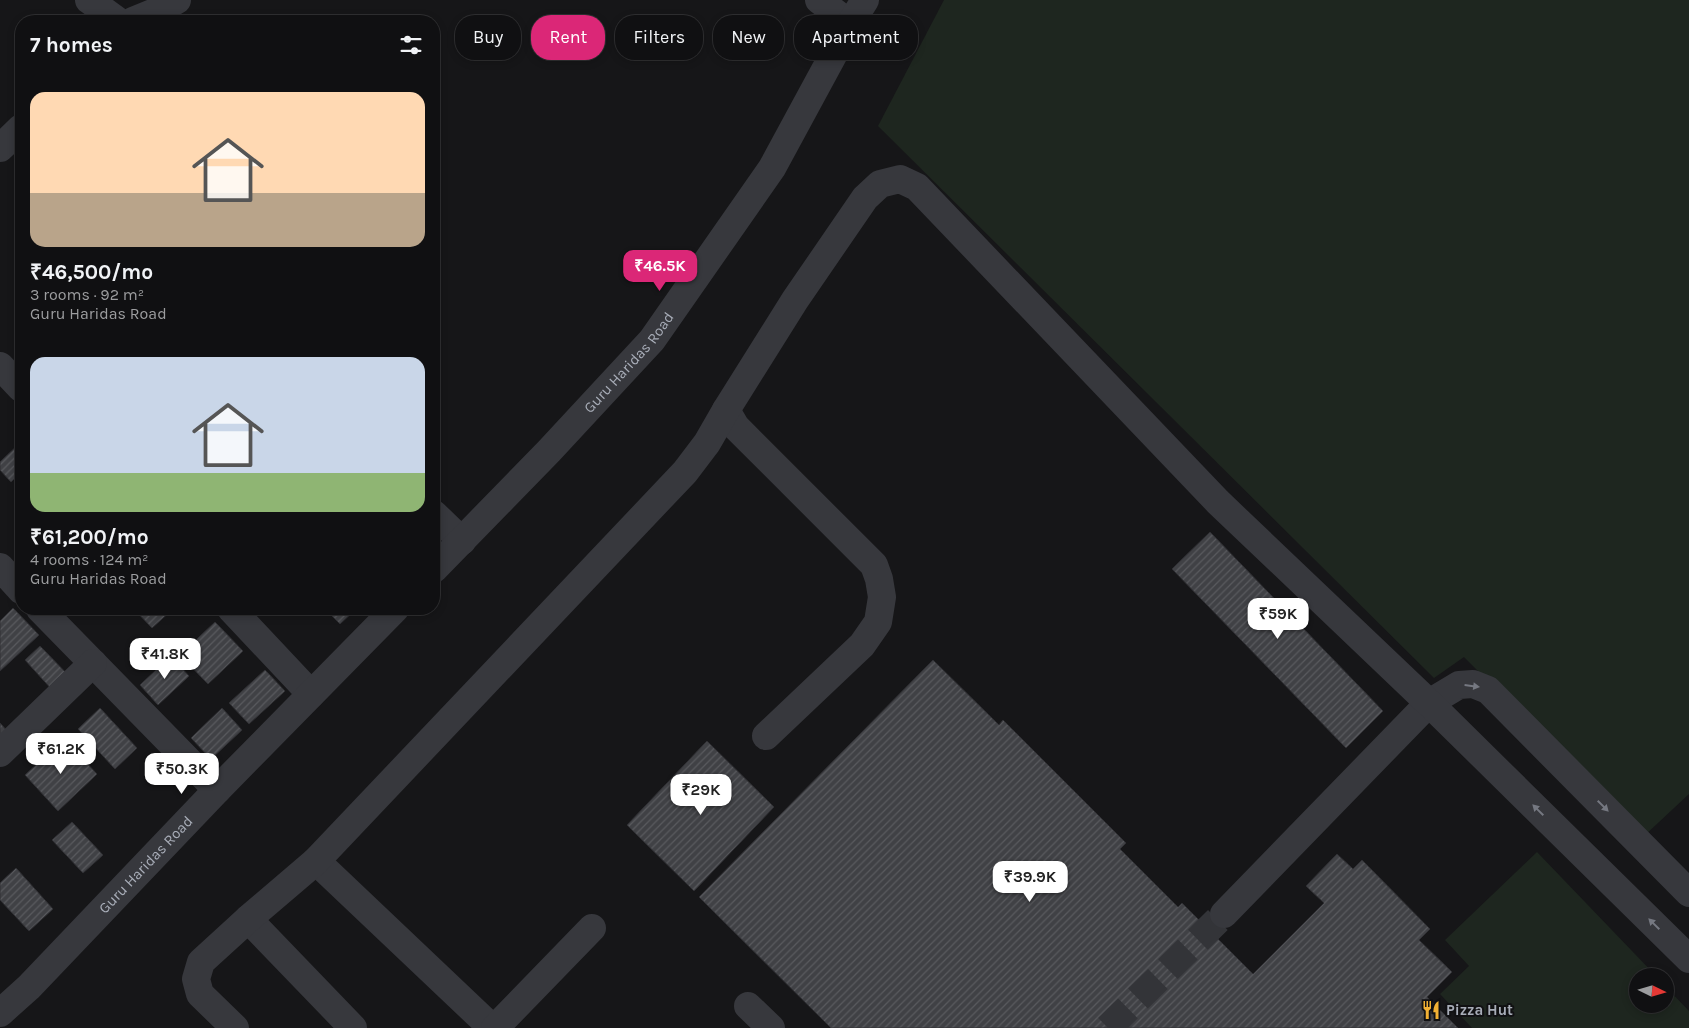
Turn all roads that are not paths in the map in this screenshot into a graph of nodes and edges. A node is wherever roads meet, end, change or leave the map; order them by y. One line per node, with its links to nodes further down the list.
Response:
1 (89, 0): 5 (street)
2 (177, 0): 6 (street)
3 (819, 0): 7 (street)
4 (865, 0): 8 (street, Guru Haridas Road)
5 (110, 15)
6 (149, 15)
7 (838, 15)
8 (856, 15)
9 (830, 60): 16 (street, Guru Haridas Road)
10 (15, 134): 11 (street)
11 (0, 148)
12 (0, 366): 13 (street)
13 (15, 382)
14 (726, 410): 23 (street); 24 (street); 27 (street)
15 (440, 520): 16 (street)
16 (462, 541): 17 (street, Guru Haridas Road)
17 (440, 563)
18 (46, 615): 21 (street)
19 (237, 615): 22 (street)
20 (389, 615): 22 (street, Guru Haridas Road)
21 (93, 663): 25 (street); 26 (street)
22 (311, 694): 26 (street, Guru Haridas Road)
23 (1429, 703): 28 (street, one-way to 28); 29 (street); 32 (street, one-way to 23)
24 (766, 736)
25 (0, 752)
26 (217, 790): 34 (street, Guru Haridas Road)
27 (316, 861): 30 (street); 37 (street)
28 (1689, 893)
29 (1224, 914)
30 (248, 919): 35 (street); 36 (street)
31 (592, 928): 37 (street)
32 (1689, 958)
33 (748, 1006): 38 (street)
34 (0, 1013)
35 (234, 1028)
36 (353, 1028)
37 (494, 1028)
38 (772, 1028)

